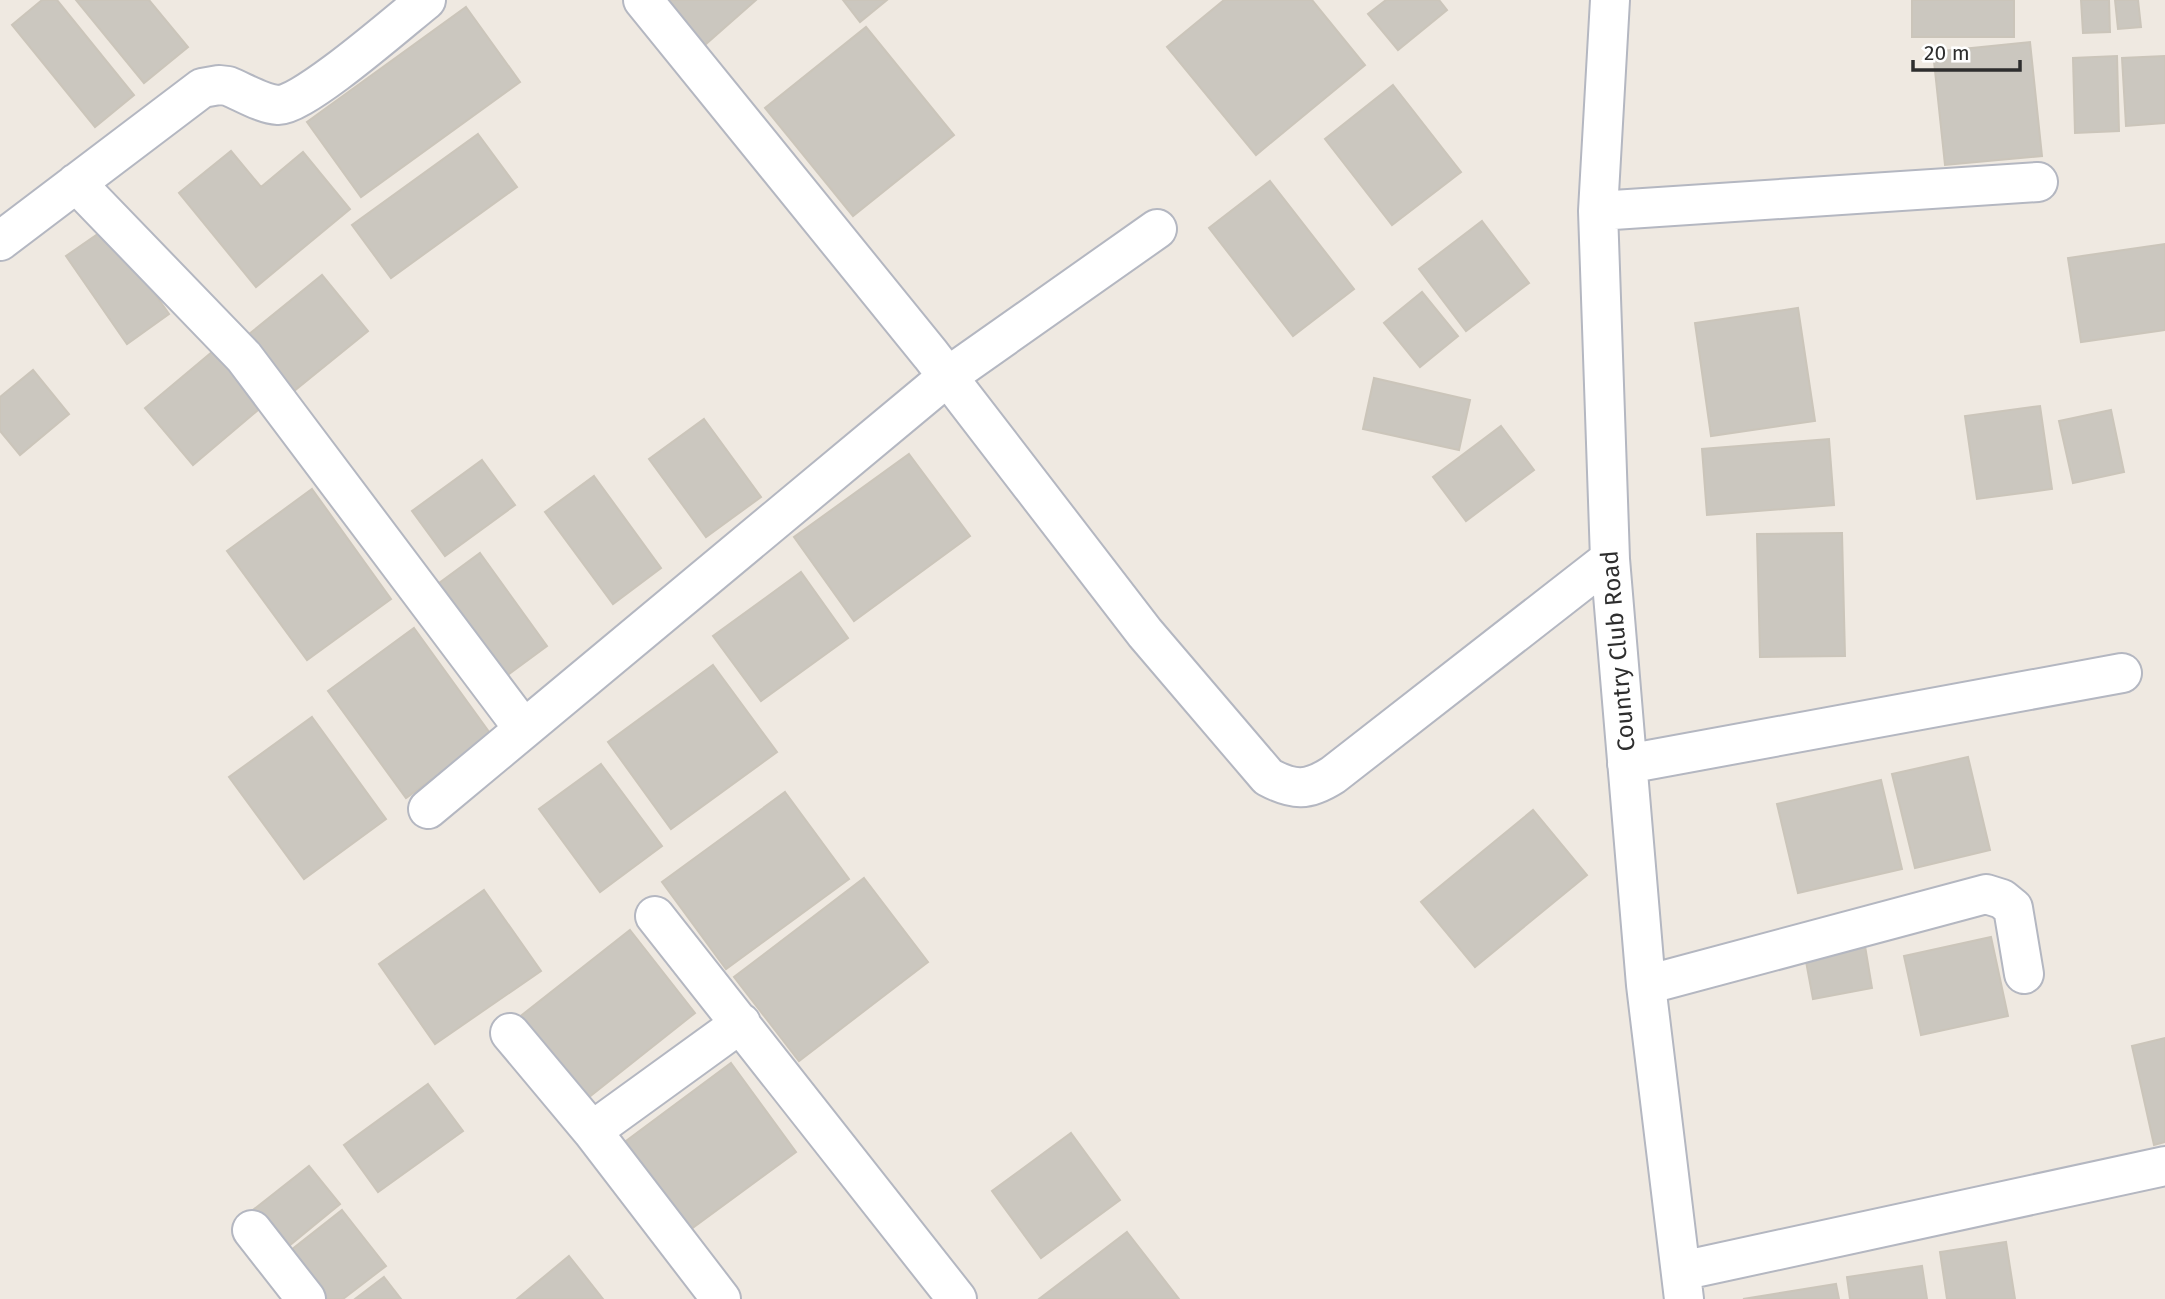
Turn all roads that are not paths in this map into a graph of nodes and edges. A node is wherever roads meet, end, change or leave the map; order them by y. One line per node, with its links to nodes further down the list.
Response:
1 (426, 0): 5 (street)
2 (643, 0): 9 (street)
3 (1609, 0): 6 (street, Country Club Road)
4 (2038, 182): 6 (street)
5 (76, 183): 8 (street); 12 (street)
6 (1598, 211): 10 (street, Country Club Road)
7 (1157, 229): 9 (street)
8 (0, 241)
9 (947, 377): 10 (street); 12 (street)
10 (1610, 559): 13 (street, Country Club Road)
11 (2122, 673): 13 (street)
12 (523, 728): 14 (street)
13 (1627, 764): 17 (street, Country Club Road)
14 (428, 809)
15 (655, 916): 18 (street)
16 (2024, 974): 17 (street)
17 (1646, 985): 23 (street, Country Club Road)
18 (741, 1023): 20 (street); 26 (street)
19 (510, 1033): 20 (street)
20 (592, 1131): 25 (street)
21 (2165, 1166): 23 (street)
22 (252, 1230): 24 (street)
23 (1682, 1285)
24 (306, 1299)
25 (721, 1299)
26 (957, 1299)

